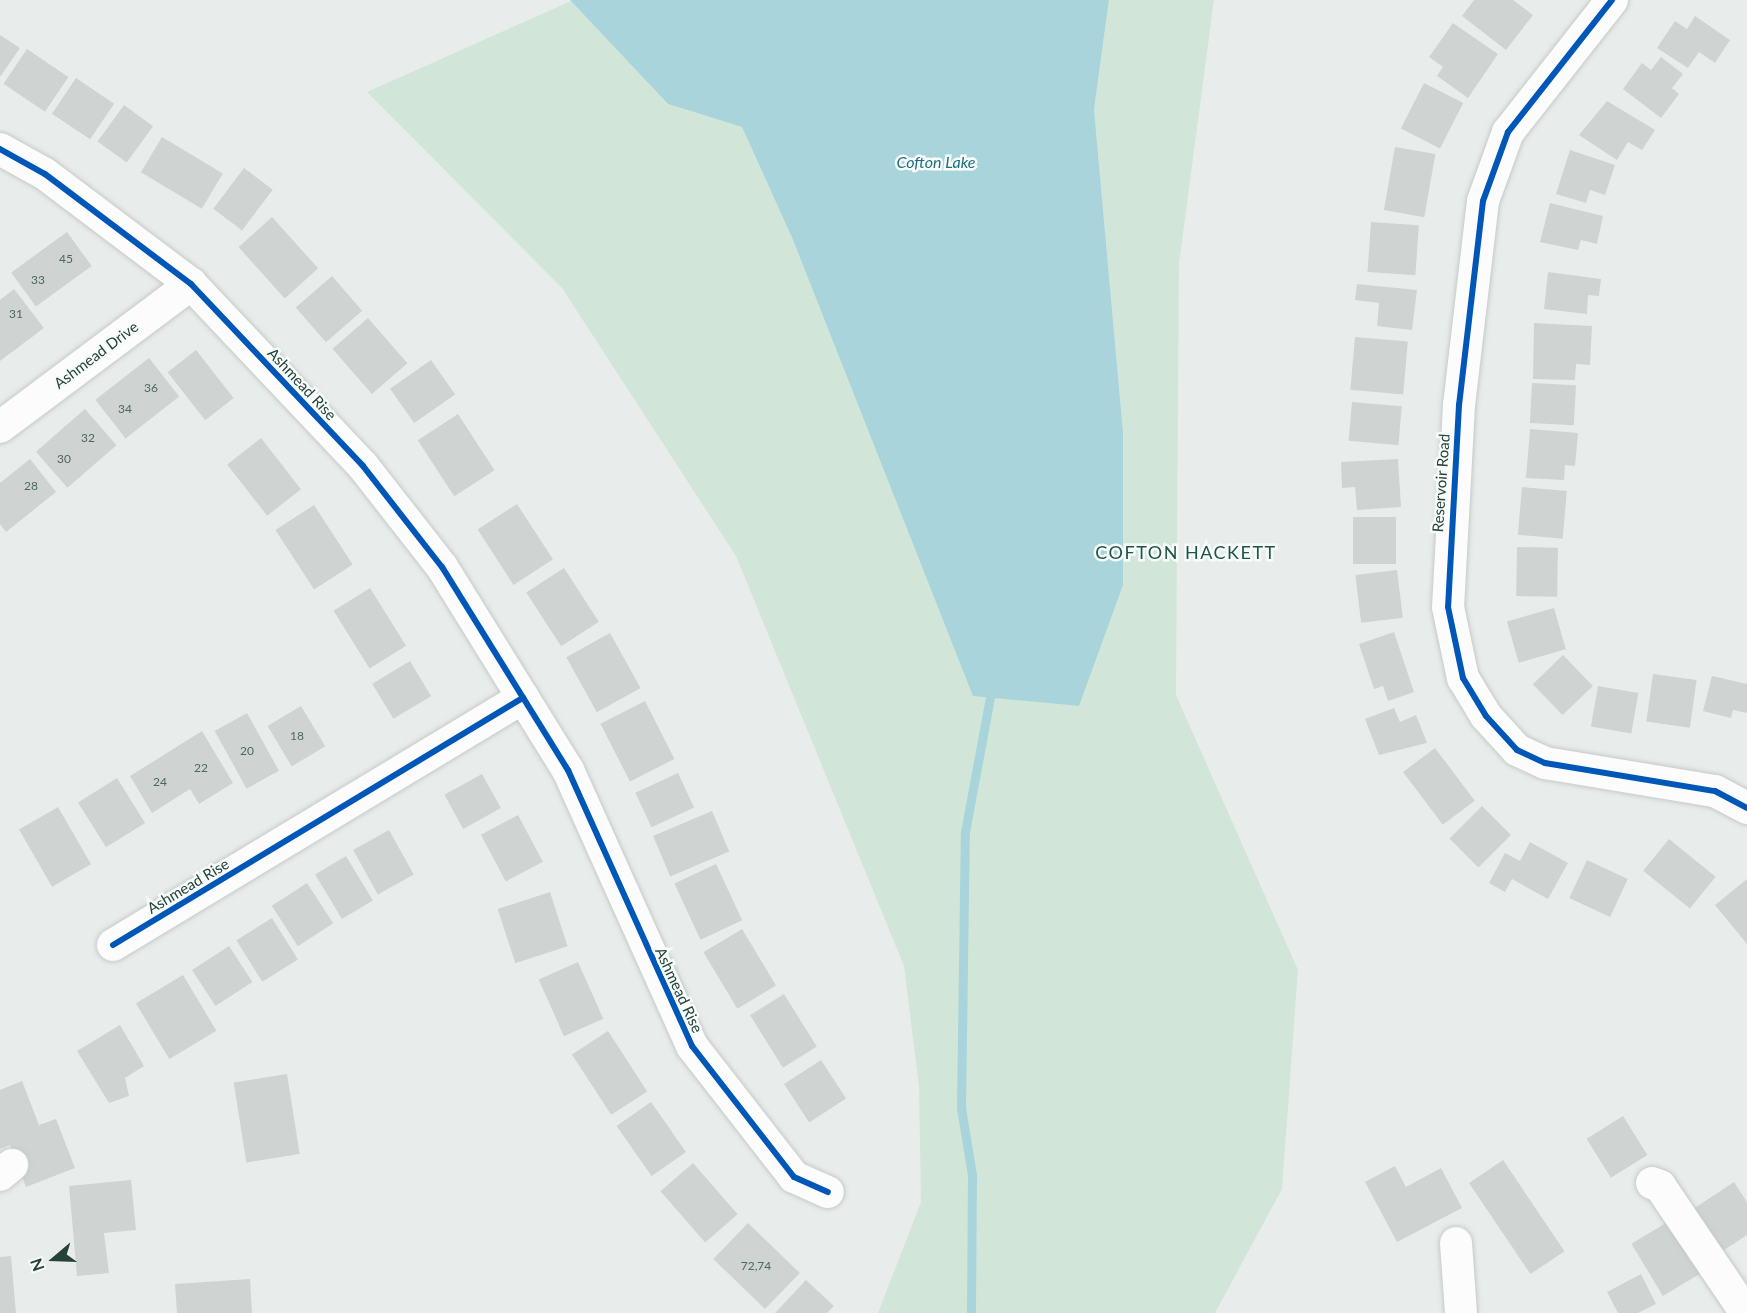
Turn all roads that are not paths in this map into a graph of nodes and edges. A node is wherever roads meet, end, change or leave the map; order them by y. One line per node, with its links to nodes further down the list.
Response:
1 (1612, 0): 6 (street, Reservoir Road)
2 (0, 149): 3 (street, Ashmead Rise)
3 (191, 284): 4 (street, Ashmead Drive); 5 (street, Ashmead Rise)
4 (0, 427)
5 (523, 698): 7 (street, Ashmead Rise); 9 (street, Ashmead Rise)
6 (1747, 808)
7 (113, 945)
8 (1652, 1184): 12 (street)
9 (828, 1192)
10 (1456, 1243): 11 (street)
11 (1461, 1313)
12 (1746, 1313)

